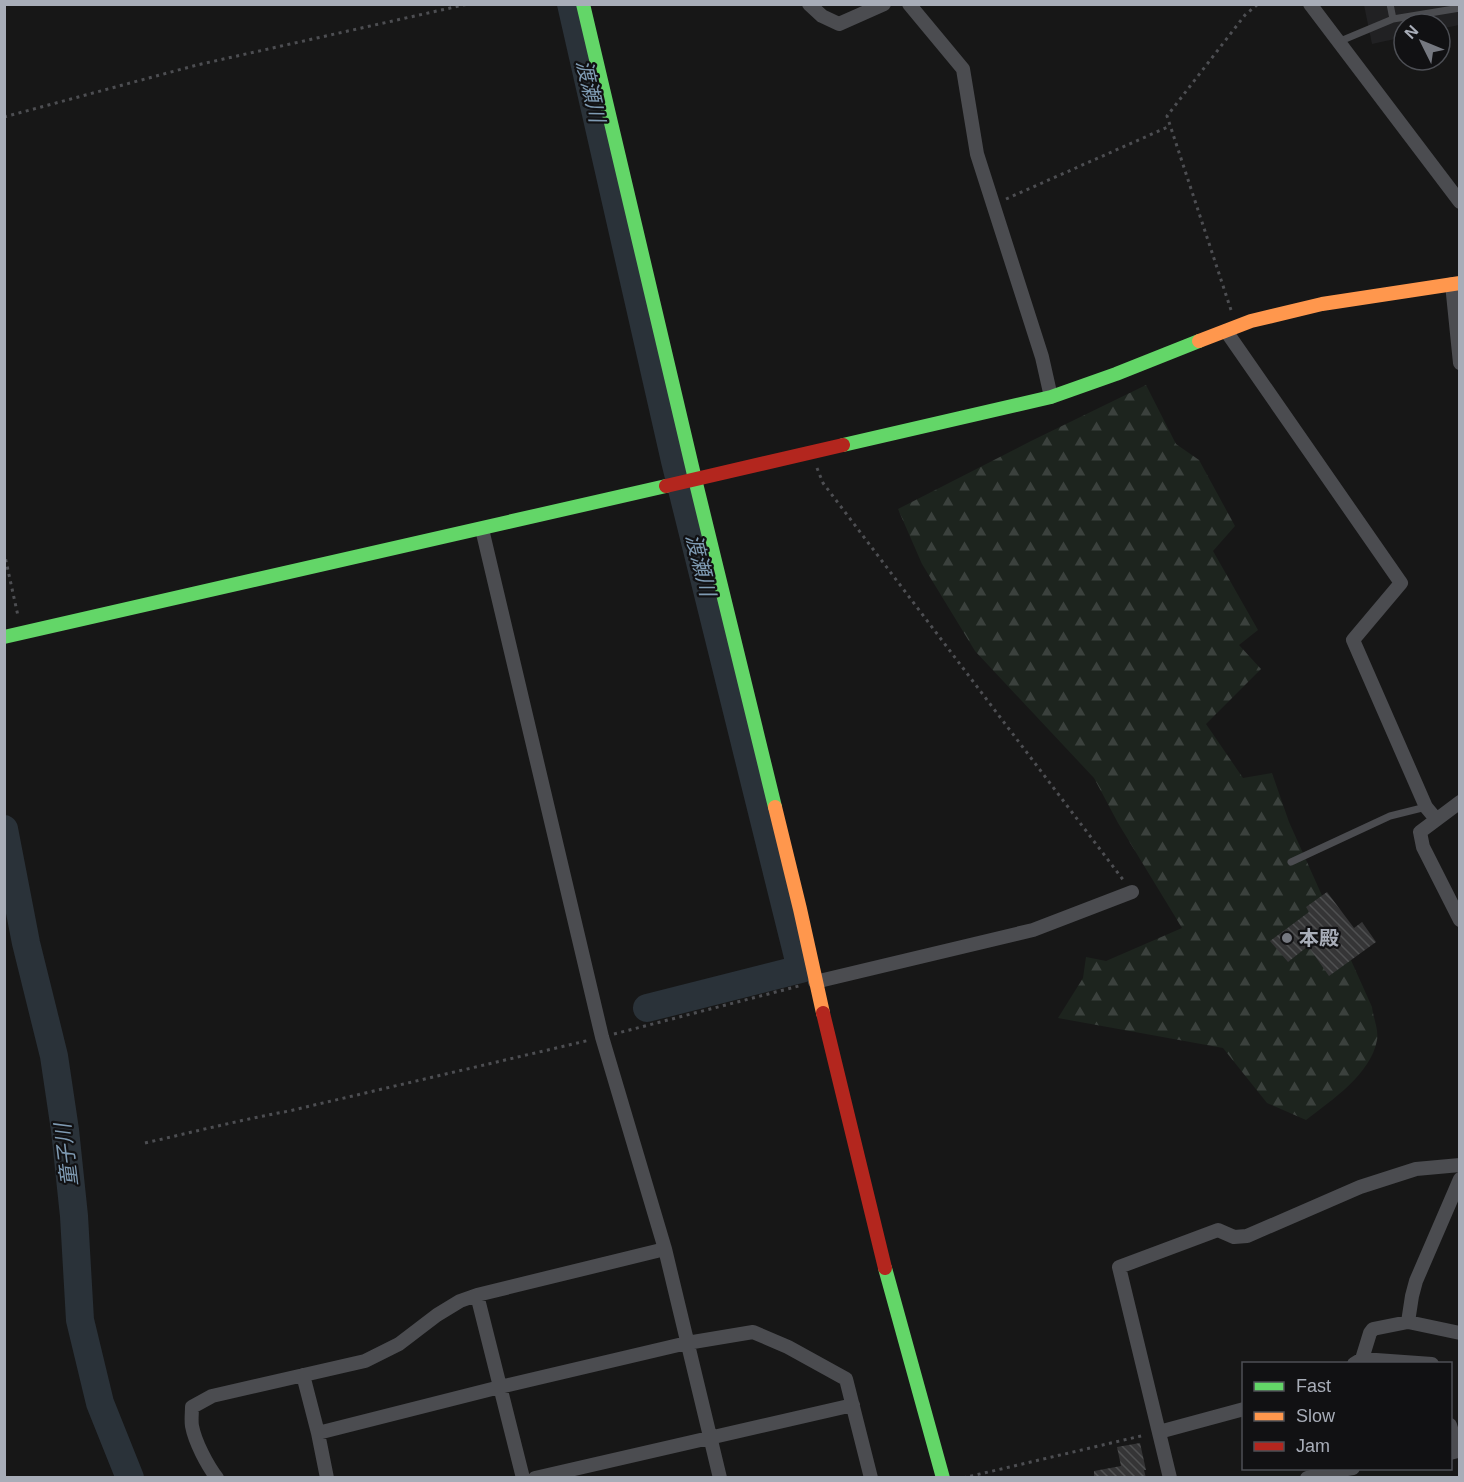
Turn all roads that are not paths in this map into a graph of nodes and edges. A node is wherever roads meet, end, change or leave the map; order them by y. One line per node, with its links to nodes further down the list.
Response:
1 (583, 4): 15 (street)
2 (809, 4): 3 (street)
3 (884, 4)
4 (909, 4): 14 (street)
5 (1310, 4): 9 (street)
6 (1460, 8): 7 (lane)
7 (1436, 12)
8 (1392, 19): 9 (lane)
9 (1338, 42): 10 (street)
10 (1460, 202)
11 (1456, 283): 12 (street); 13 (street)
12 (1231, 329): 14 (street); 19 (street)
13 (1460, 363)
14 (1051, 397): 15 (street)
15 (695, 479): 16 (street); 24 (street)
16 (482, 529): 17 (street); 27 (street)
17 (4, 637)
18 (1460, 802): 20 (street)
19 (1426, 807): 20 (street); 21 (lane)
20 (1436, 819): 23 (street)
21 (1291, 862)
22 (1132, 892): 24 (street)
23 (1460, 920)
24 (815, 982): 50 (street)
25 (1460, 1165): 38 (street)
26 (1460, 1179): 29 (street)
27 (665, 1249): 28 (street); 31 (street)
28 (477, 1295): 34 (street); 35 (street)
29 (1408, 1322): 30 (street); 32 (street)
30 (1460, 1333)
31 (687, 1343): 35 (street); 36 (street); 41 (street)
32 (1358, 1361): 33 (street)
33 (1383, 1362)
34 (303, 1375): 40 (street); 44 (street)
35 (500, 1387): 40 (street); 46 (street)
36 (853, 1405): 41 (street); 49 (street)
37 (1242, 1410): 38 (street)
38 (1159, 1432): 51 (street)
39 (1452, 1432): 42 (street)
40 (318, 1433): 45 (street)
41 (709, 1438): 47 (street); 48 (street)
42 (1452, 1452)
43 (1336, 1474): 52 (street)
44 (218, 1478)
45 (327, 1478)
46 (524, 1478)
47 (535, 1478)
48 (720, 1478)
49 (871, 1478)
50 (943, 1478)
51 (1170, 1478)
52 (1307, 1478)

